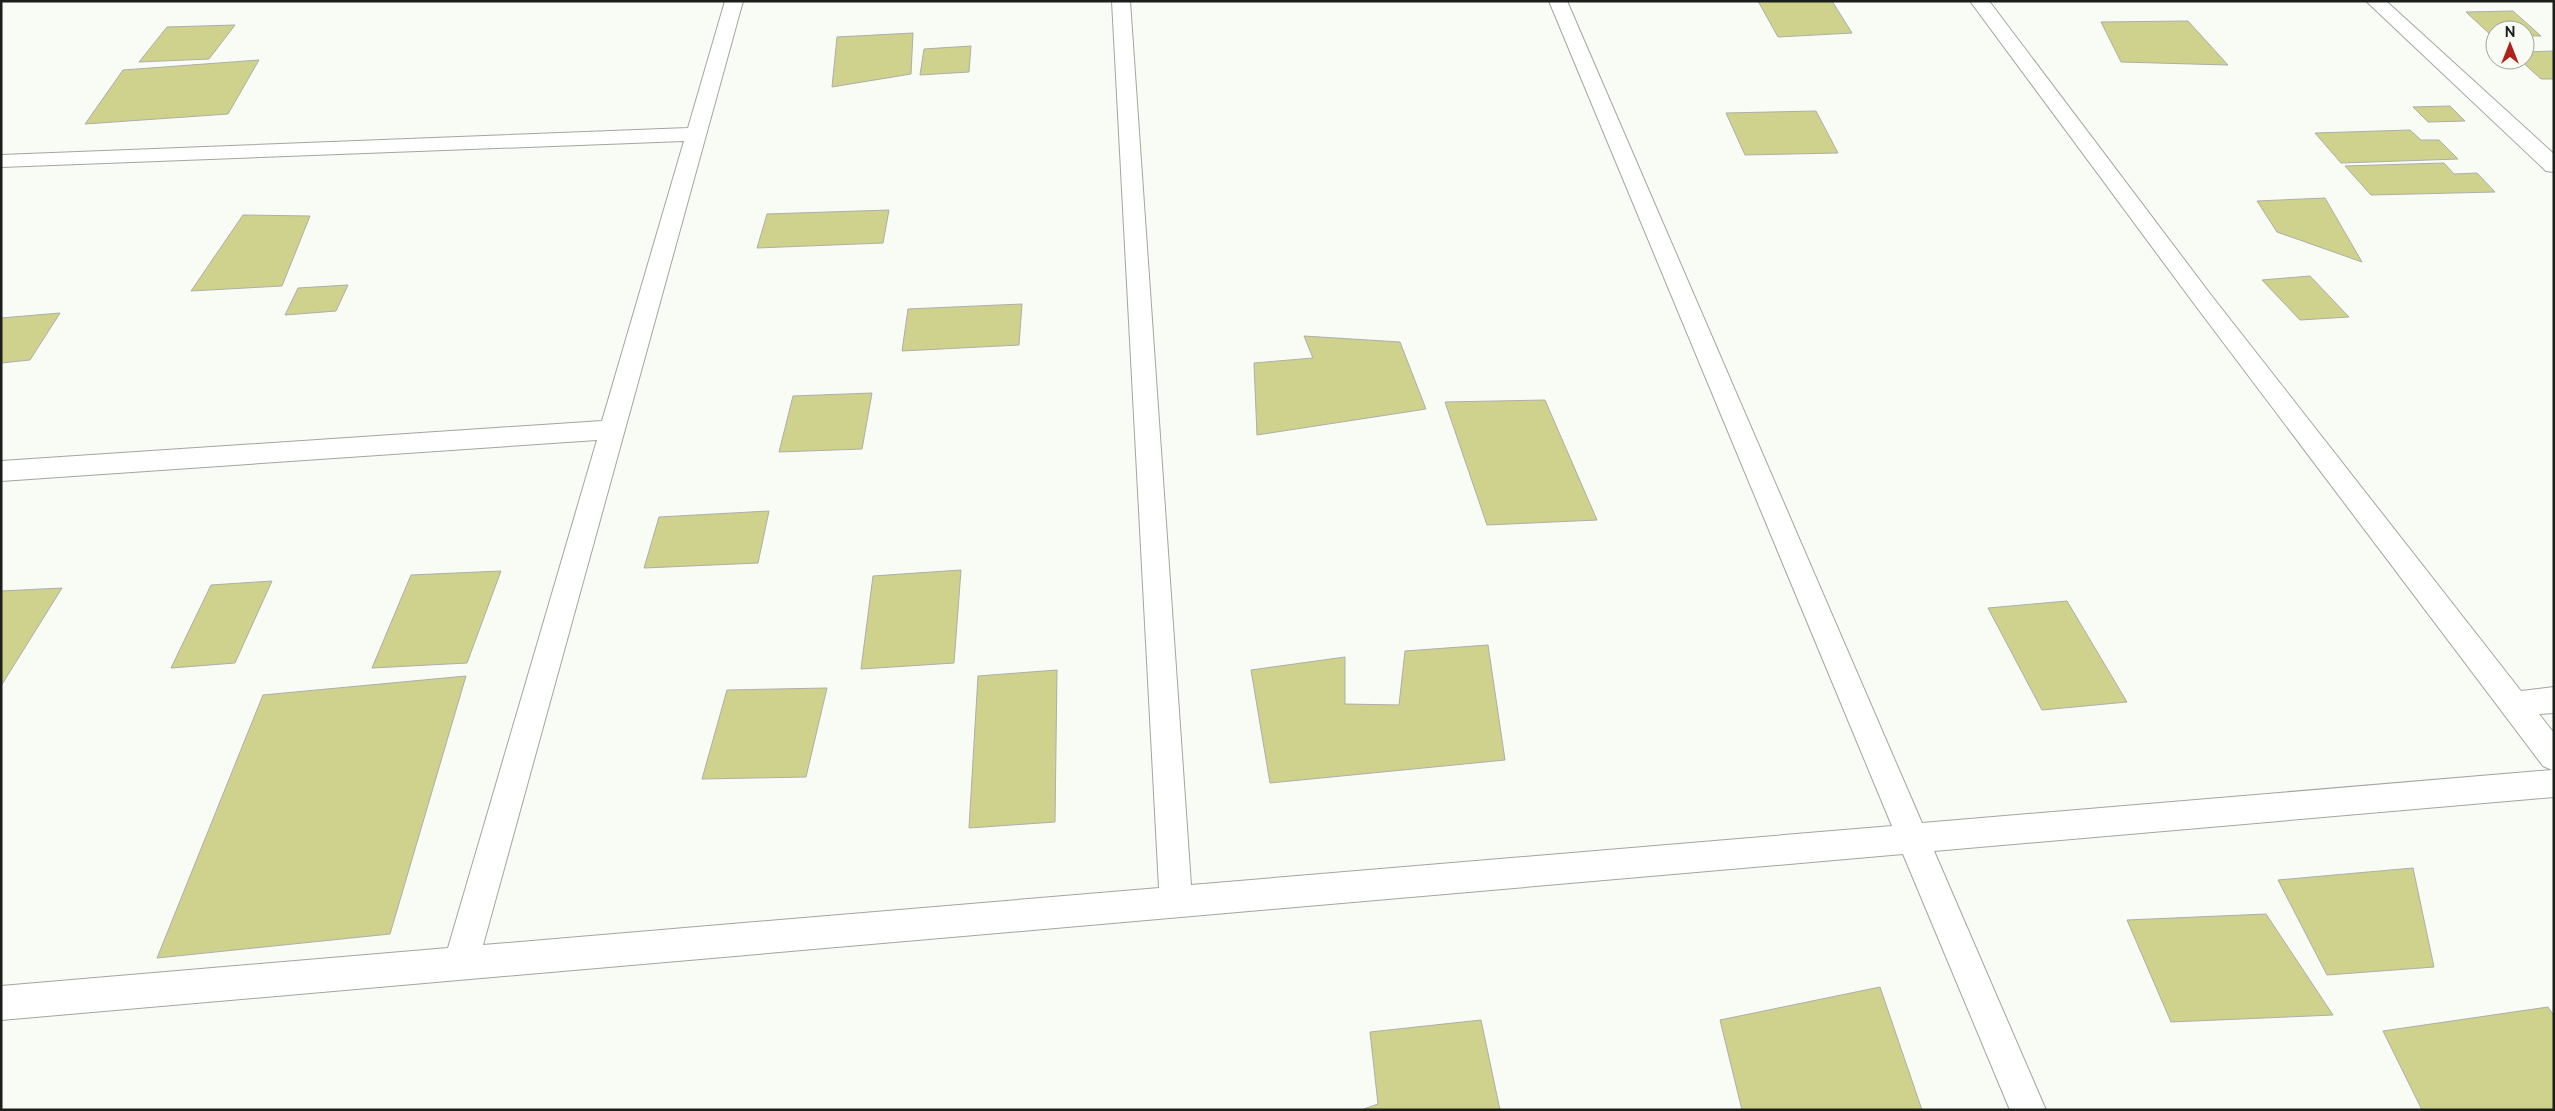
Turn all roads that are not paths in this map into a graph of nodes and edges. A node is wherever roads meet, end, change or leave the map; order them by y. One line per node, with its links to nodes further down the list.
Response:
1 (734, 1): 6 (street)
2 (1120, 1): 16 (street)
3 (1558, 1): 15 (street)
4 (1979, 1): 12 (street)
5 (2375, 1): 8 (street)
6 (696, 134): 7 (street); 9 (street)
7 (1, 161)
8 (2554, 166)
9 (612, 430): 10 (street); 17 (street)
10 (1, 471)
11 (2554, 700): 12 (street)
12 (2514, 704): 13 (street)
13 (2554, 757)
14 (2554, 783): 15 (street)
15 (1912, 838): 16 (street); 19 (street)
16 (1176, 902): 17 (street)
17 (461, 963): 18 (street)
18 (1, 1003)
19 (2028, 1110)

